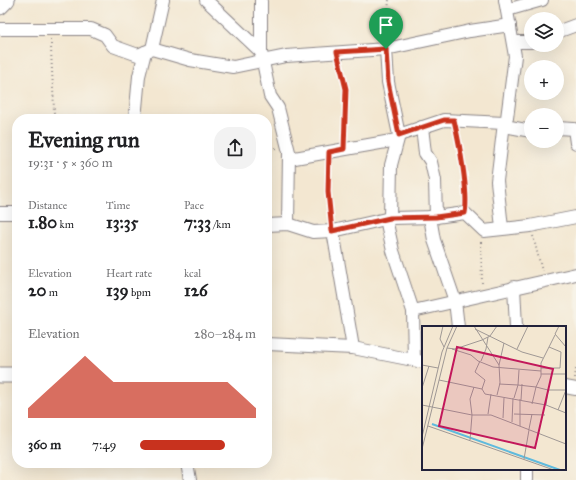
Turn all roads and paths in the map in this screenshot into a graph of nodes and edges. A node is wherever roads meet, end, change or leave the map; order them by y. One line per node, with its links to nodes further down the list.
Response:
1 (7, 0): 8 (street)
2 (163, 0): 17 (street)
3 (206, 0): 19 (street)
4 (261, 0): 19 (street)
5 (389, 0): 16 (path)
6 (542, 0): 7 (street)
7 (506, 5): 9 (street)
8 (0, 7)
9 (510, 25): 14 (street); 16 (street)
10 (576, 25): 12 (street)
11 (51, 28): 13 (street); 17 (street); 20 (path)
12 (564, 29)
13 (0, 30)
14 (513, 42): 15 (street); 23 (street)
15 (524, 42)
16 (386, 49): 18 (street); 28 (street)
17 (149, 50): 19 (street); 21 (street)
18 (337, 52): 19 (street); 30 (path)
19 (261, 56): 32 (street)
20 (54, 114)
21 (136, 114)
22 (454, 120): 23 (street); 24 (street); 35 (path)
23 (504, 123): 27 (street); 42 (street)
24 (422, 127): 28 (street); 36 (street)
25 (564, 128): 26 (street)
26 (575, 129): 29 (street)
27 (524, 130)
28 (398, 137): 30 (street); 38 (street)
29 (576, 143)
30 (344, 149): 31 (street)
31 (329, 152): 32 (street); 43 (path)
32 (289, 159): 39 (street)
33 (0, 213): 34 (street)
34 (12, 213)
35 (465, 213): 36 (street); 44 (street)
36 (433, 217): 38 (street); 49 (street)
37 (576, 217): 41 (street)
38 (388, 219): 43 (street); 50 (street)
39 (288, 224): 40 (street); 43 (street)
40 (272, 225)
41 (530, 226): 42 (street); 46 (path)
42 (502, 228): 44 (street)
43 (332, 231): 54 (street)
44 (484, 231): 48 (path)
45 (576, 274): 46 (street)
46 (545, 280): 47 (street)
47 (514, 287): 48 (street); 52 (street)
48 (482, 295): 49 (street)
49 (455, 301): 50 (street); 51 (street)
50 (413, 311): 55 (street)
51 (458, 326)
52 (516, 326)
53 (272, 344): 54 (street)
54 (353, 348): 55 (street)
55 (419, 361)
56 (0, 375): 57 (street)
57 (12, 375)
58 (566, 387): 59 (street)
59 (576, 389)
60 (188, 468): 62 (street)
61 (526, 470): 63 (street)
62 (190, 480)
63 (527, 480)

